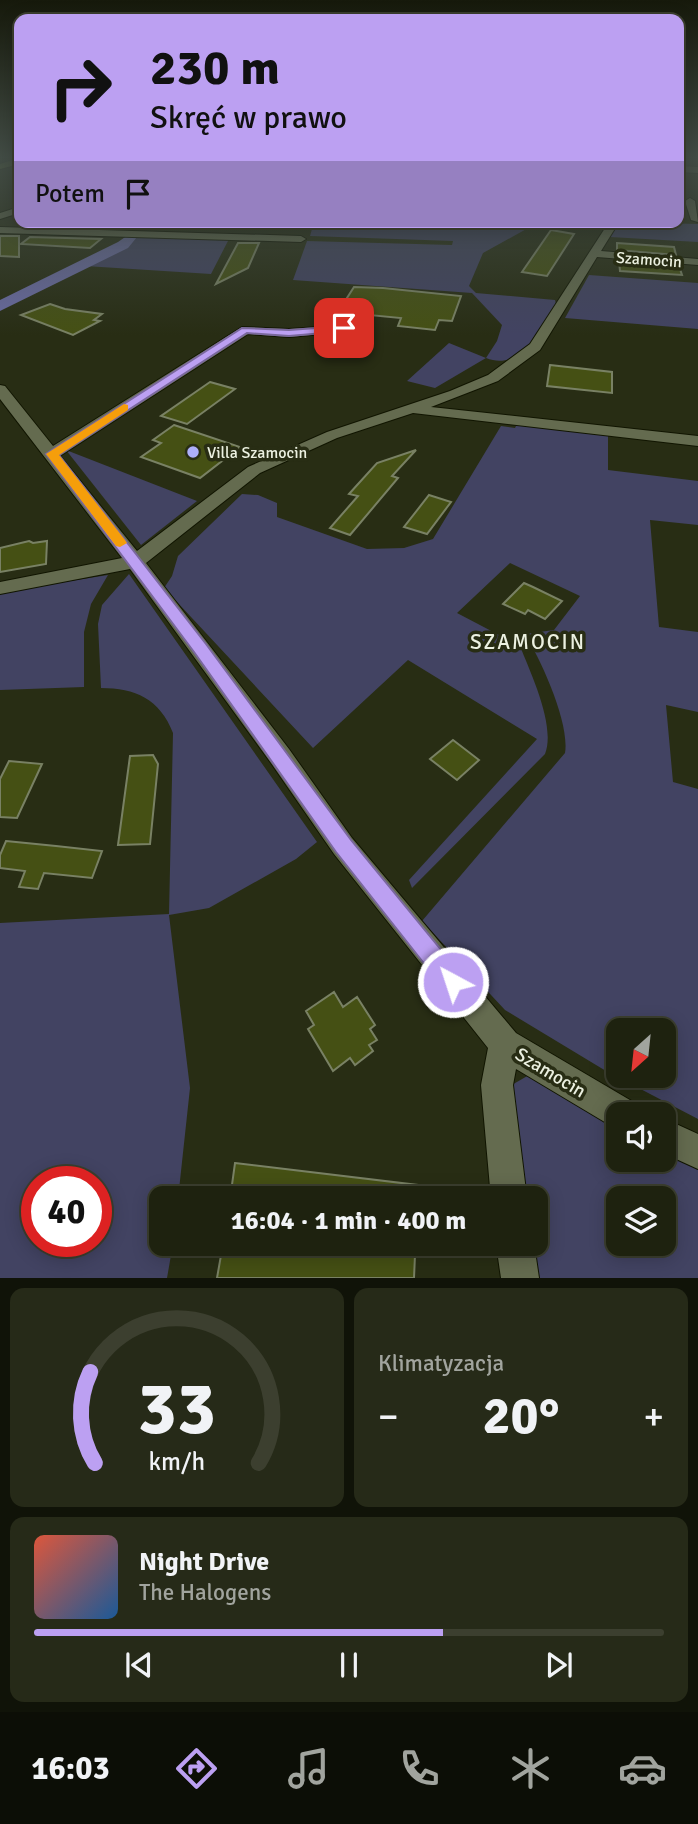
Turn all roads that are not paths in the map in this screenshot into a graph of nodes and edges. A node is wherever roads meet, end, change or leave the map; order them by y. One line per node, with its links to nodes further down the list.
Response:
1 (696, 216): 2 (street)
2 (696, 219)
3 (611, 228): 6 (street)
4 (0, 230): 5 (street)
5 (301, 239)
6 (597, 255): 7 (street, Szamocin); 10 (street)
7 (698, 262)
8 (344, 328): 12 (street)
9 (2, 394): 12 (street, Szamocin)
10 (409, 409): 11 (street); 13 (street)
11 (698, 441)
12 (52, 454): 13 (street, Szamocin)
13 (135, 562): 14 (street); 15 (street, Szamocin)
14 (0, 588)
15 (505, 1044): 16 (street, Szamocin); 19 (street)
16 (606, 1105)
17 (676, 1141): 18 (street)
18 (698, 1152)
19 (508, 1186)
20 (517, 1256): 21 (street)
21 (520, 1278)

